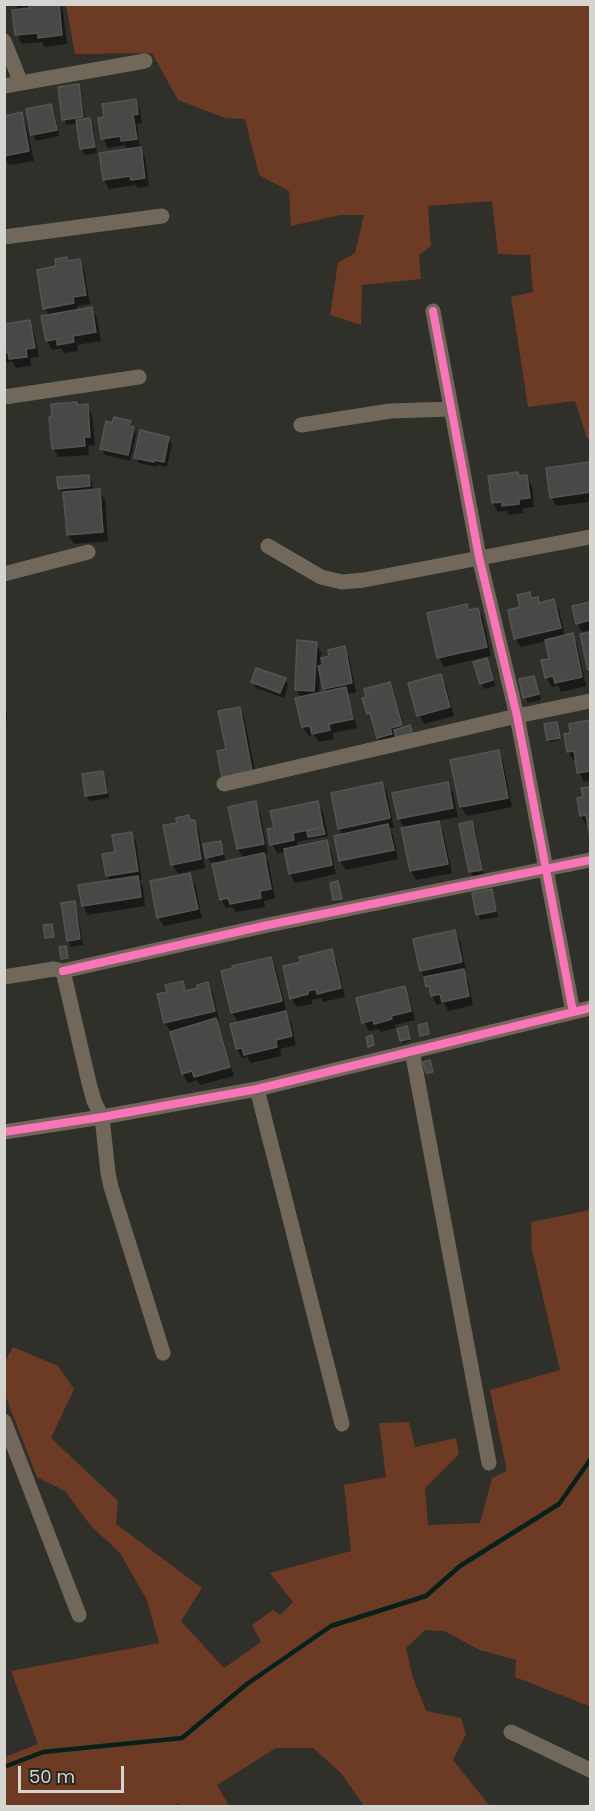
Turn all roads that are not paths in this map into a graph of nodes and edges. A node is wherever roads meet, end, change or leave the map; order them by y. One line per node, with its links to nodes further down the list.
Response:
1 (4, 41): 3 (street)
2 (146, 62): 3 (street)
3 (21, 83): 4 (street)
4 (4, 86)
5 (162, 216): 6 (street)
6 (4, 237)
7 (433, 311): 10 (street)
8 (139, 377): 9 (street)
9 (4, 397)
10 (451, 409): 11 (street); 15 (street)
11 (301, 425)
12 (591, 537): 15 (street)
13 (268, 546): 15 (street)
14 (88, 552): 16 (street)
15 (479, 557): 18 (street)
16 (4, 574)
17 (591, 701): 18 (street)
18 (517, 716): 19 (street); 21 (street)
19 (224, 784)
20 (591, 861): 21 (street)
21 (546, 868): 22 (street); 25 (street)
22 (63, 970): 23 (street); 28 (street)
23 (4, 977)
24 (591, 1008): 25 (street)
25 (573, 1012): 26 (street)
26 (412, 1051): 27 (street); 33 (street)
27 (257, 1089): 28 (street); 32 (street)
28 (102, 1117): 29 (street); 30 (street)
29 (4, 1132)
30 (162, 1353)
31 (4, 1421): 34 (street)
32 (342, 1425)
33 (489, 1463)
34 (79, 1615)
35 (511, 1732): 36 (street)
36 (591, 1770)

